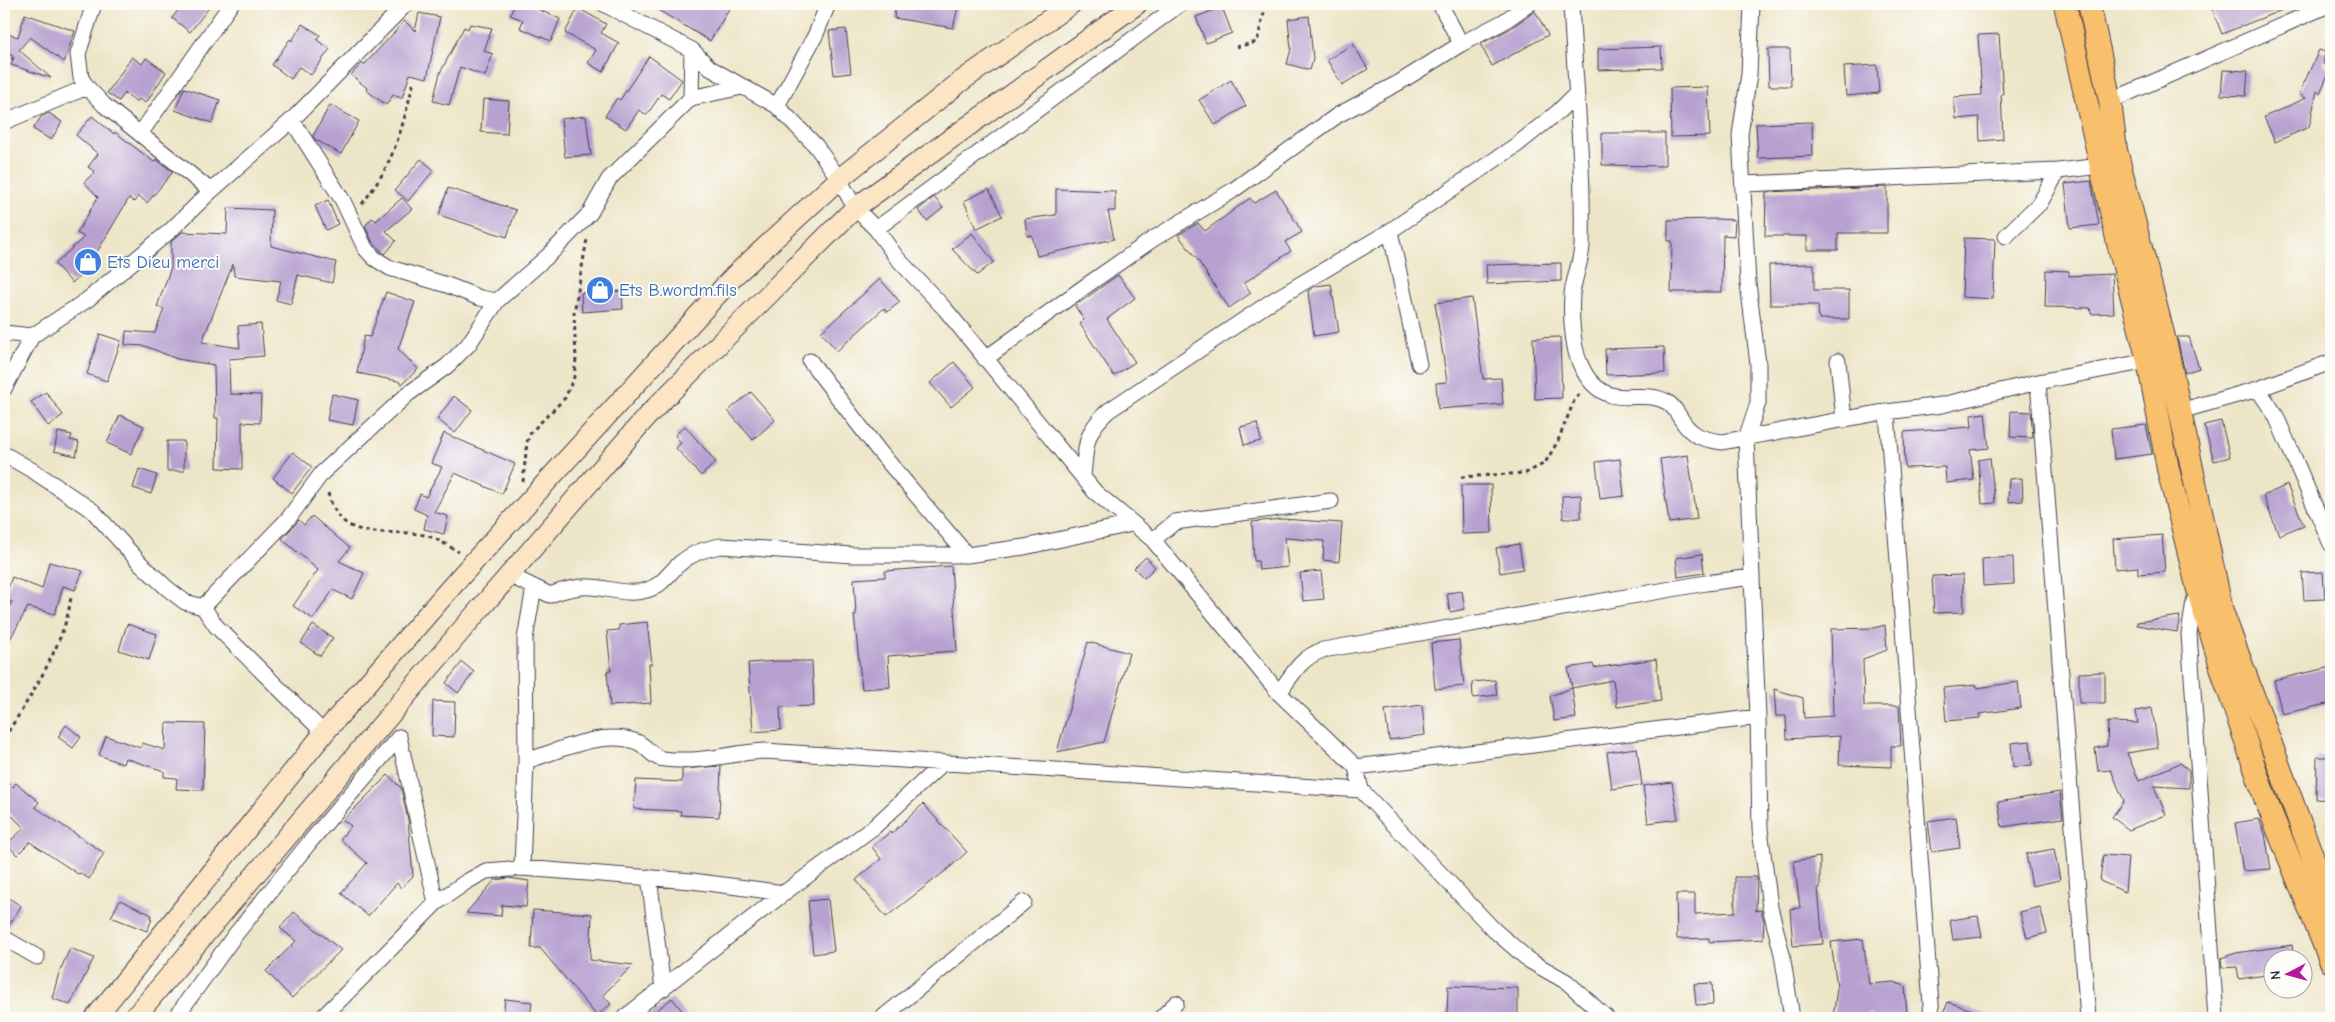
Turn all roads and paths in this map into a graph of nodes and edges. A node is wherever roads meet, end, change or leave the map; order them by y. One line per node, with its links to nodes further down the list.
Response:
1 (94, 4): 21 (street)
2 (231, 4): 29 (street)
3 (406, 4): 27 (street)
4 (604, 4): 19 (street)
5 (828, 4): 26 (street)
6 (1071, 4): 32 (main road)
7 (1137, 4): 35 (main road)
8 (1180, 4): 38 (street)
9 (1266, 4): 18 (path)
10 (1440, 4): 17 (street)
11 (1529, 4): 17 (street)
12 (1571, 4): 23 (street)
13 (1752, 4): 33 (street)
14 (2065, 4): 30 (main road)
15 (2089, 4): 25 (main road)
16 (2331, 4): 25 (street)
17 (1461, 44): 44 (street)
18 (1236, 48)
19 (692, 50): 22 (street); 24 (street)
20 (414, 81): 37 (path)
21 (87, 87): 28 (street); 29 (street)
22 (742, 87): 24 (street); 26 (street)
23 (1576, 94): 39 (street); 51 (street)
24 (691, 98): 36 (street)
25 (2110, 101): 54 (main road)
26 (777, 106): 32 (street)
27 (292, 120): 34 (street); 37 (street)
28 (4, 122)
29 (140, 134): 34 (street)
30 (2100, 166): 31 (street); 47 (main road)
31 (2058, 171): 33 (street); 40 (street)
32 (839, 179): 35 (street); 63 (main road)
33 (1744, 184): 57 (street)
34 (211, 191): 43 (street)
35 (856, 208): 38 (street); 69 (main road)
36 (590, 213): 41 (street); 63 (path)
37 (351, 219): 41 (street)
38 (876, 228): 44 (street)
39 (1390, 231): 49 (street); 60 (street)
40 (2006, 236)
41 (497, 301): 59 (street)
42 (4, 333): 43 (street)
43 (32, 336): 53 (street)
44 (985, 359): 60 (street)
45 (810, 361): 67 (street)
46 (1838, 361): 56 (street)
47 (2148, 361): 50 (street); 72 (main road)
48 (2331, 362): 52 (street)
49 (1419, 364)
50 (2038, 382): 55 (street); 104 (street)
51 (1591, 383): 57 (street); 61 (path)
52 (2258, 388): 54 (street); 66 (street)
53 (4, 389)
54 (2180, 411): 88 (main road)
55 (1887, 413): 56 (street); 103 (street)
56 (1844, 420): 57 (street)
57 (1746, 439): 70 (street)
58 (4, 454): 74 (street)
59 (322, 473): 68 (path); 74 (street)
60 (1083, 477): 64 (street)
61 (1460, 477)
62 (1332, 501): 65 (street)
63 (523, 507): 68 (main road)
64 (1132, 524): 65 (street); 67 (street)
65 (1153, 540): 75 (street)
66 (2331, 544)
67 (967, 555): 71 (street)
68 (474, 561): 77 (main road)
69 (509, 575): 71 (street); 95 (main road)
70 (1752, 577): 75 (street); 76 (street)
71 (534, 587): 79 (street)
72 (2199, 594): 91 (main road); 105 (street)
73 (71, 595): 78 (path)
74 (203, 607): 77 (street)
75 (1280, 693): 81 (street)
76 (1758, 717): 81 (street); 102 (street)
77 (324, 733): 94 (main road)
78 (4, 738)
79 (526, 761): 80 (street); 83 (street)
80 (943, 763): 82 (street); 85 (street)
81 (1356, 767): 82 (street)
82 (1361, 790): 101 (street)
83 (522, 868): 84 (street); 87 (street)
84 (649, 877): 85 (street); 92 (street)
85 (784, 893): 92 (street)
86 (1024, 902): 99 (street)
87 (436, 903): 96 (street); 97 (street)
88 (2331, 907)
89 (4, 938): 90 (street)
90 (37, 957)
91 (2331, 962)
92 (663, 989): 98 (street)
93 (1176, 1004): 100 (street)
94 (95, 1018)
95 (134, 1018)
96 (175, 1018)
97 (322, 1018)
98 (624, 1018)
99 (882, 1018)
100 (1161, 1018)
101 (1607, 1018)
102 (1792, 1018)
103 (1932, 1018)
104 (2088, 1018)
105 (2216, 1018)

